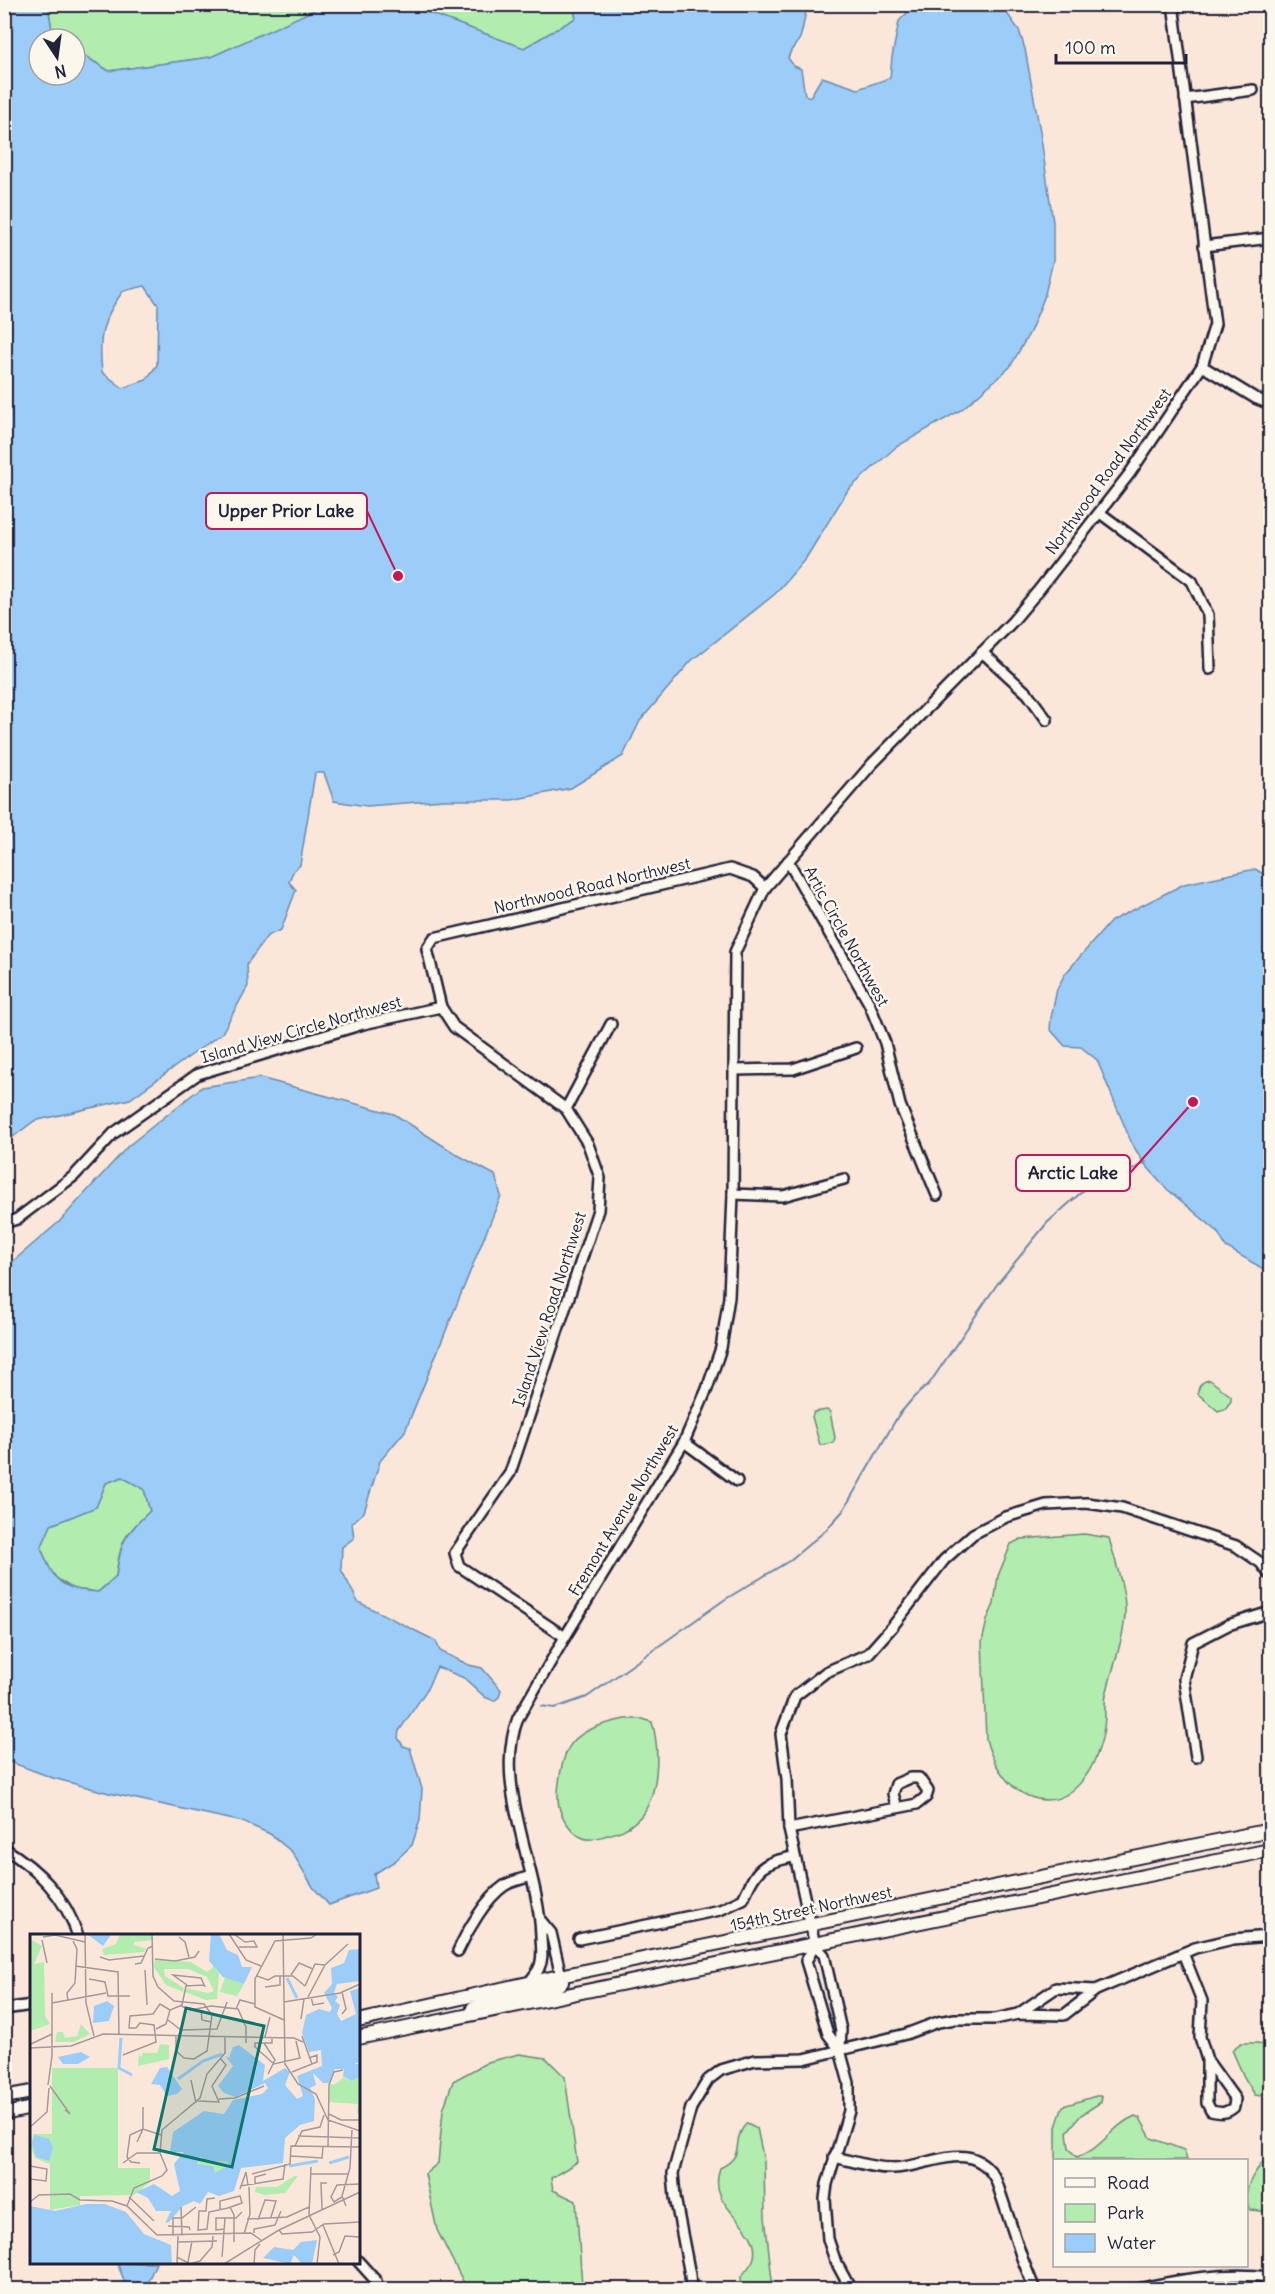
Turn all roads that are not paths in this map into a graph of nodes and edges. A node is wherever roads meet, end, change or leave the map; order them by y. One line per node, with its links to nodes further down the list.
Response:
1 (1173, 4): 3 (street, Northwood Road Northwest)
2 (1253, 90): 3 (street)
3 (1185, 99): 5 (street, Northwood Road Northwest)
4 (1270, 238): 5 (street)
5 (1204, 246): 6 (street, Northwood Road Northwest)
6 (1202, 366): 7 (street); 8 (street, Northwood Road Northwest)
7 (1270, 404)
8 (1100, 513): 9 (street, Northwood Road Northwest); 10 (street)
9 (982, 652): 11 (street); 12 (street, Northwood Road Northwest)
10 (1210, 669)
11 (1047, 720)
12 (788, 861): 13 (street, Fremont Avenue Northwest); 22 (street, Artic Circle Northwest)
13 (765, 888): 14 (street, Northwood Road Northwest); 18 (street, Fremont Avenue Northwest)
14 (427, 949): 15 (street, Island View Road Northwest)
15 (441, 1007): 19 (street, Island View Road Northwest); 23 (street, Island View Circle Northwest)
16 (611, 1024): 19 (street)
17 (856, 1048): 18 (street)
18 (734, 1070): 21 (street, Fremont Avenue Northwest)
19 (566, 1108): 28 (street, Island View Road Northwest)
20 (844, 1179): 21 (street)
21 (733, 1194): 24 (street, Fremont Avenue Northwest)
22 (937, 1195)
23 (4, 1223)
24 (684, 1442): 25 (street); 28 (street, Fremont Avenue Northwest)
25 (737, 1481)
26 (1270, 1575): 31 (street)
27 (1270, 1612): 29 (street)
28 (565, 1637): 36 (street, Fremont Avenue Northwest)
29 (1196, 1757)
30 (897, 1807): 31 (street)
31 (789, 1829): 35 (street)
32 (1270, 1830): 38 (street, 154th Street Northwest)
33 (4, 1848): 39 (street)
34 (1270, 1850): 42 (street)
35 (794, 1857): 38 (street); 41 (street)
36 (531, 1876): 37 (street, Fremont Avenue Northwest); 43 (street)
37 (541, 1921): 45 (street, Fremont Avenue Northwest); 46 (street, Fremont Avenue Northwest)
38 (810, 1925): 42 (street); 45 (street, 154th Street Northwest)
39 (78, 1934)
40 (1270, 1936): 44 (street)
41 (579, 1939)
42 (815, 1945): 52 (street); 54 (street); 54 (street)
43 (458, 1951)
44 (1183, 1953): 47 (street); 55 (street)
45 (561, 1976): 46 (street, 154th Street Northwest); 52 (street)
46 (529, 1983): 51 (street, 154th Street Northwest)
47 (1096, 1990): 50 (street); 50 (street)
48 (30, 2005): 49 (street)
49 (4, 2009)
50 (1018, 2014): 54 (street)
51 (360, 2021)
52 (439, 2021): 53 (street)
53 (360, 2038)
54 (840, 2050): 60 (street); 64 (street)
55 (1207, 2060): 55 (street)
56 (30, 2092): 57 (street)
57 (4, 2097)
58 (30, 2108): 59 (street)
59 (4, 2114)
60 (834, 2157): 65 (street); 66 (street)
61 (360, 2263): 63 (street)
62 (1270, 2277): 67 (street)
63 (378, 2289)
64 (691, 2289)
65 (851, 2289)
66 (1035, 2289)
67 (1134, 2289)

